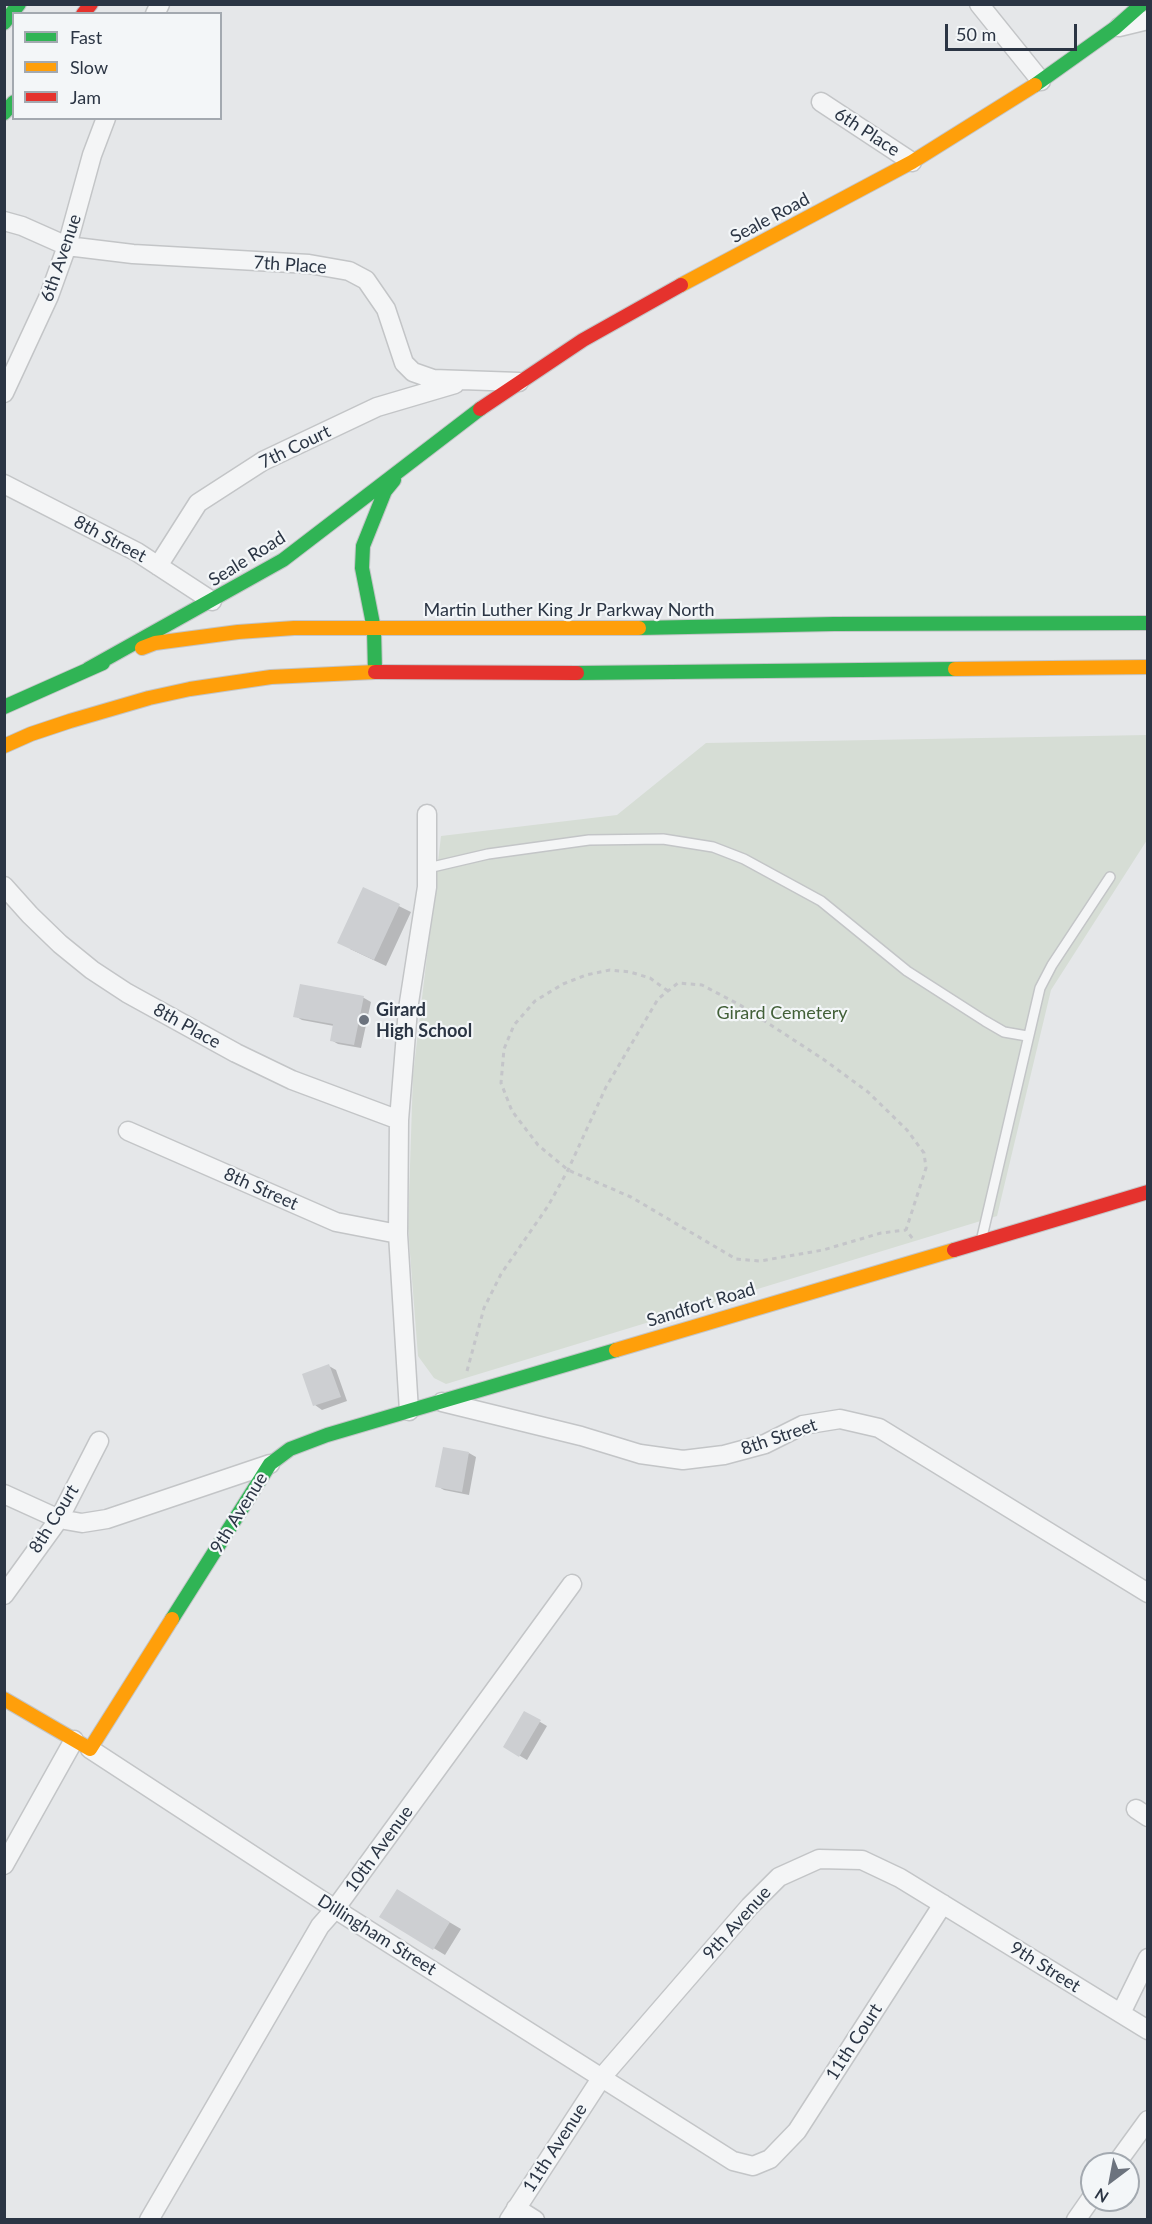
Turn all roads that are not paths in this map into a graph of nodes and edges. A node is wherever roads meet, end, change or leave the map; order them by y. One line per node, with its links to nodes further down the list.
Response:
1 (979, 4): 5 (street)
2 (1142, 4): 4 (street, Seale Road)
3 (1148, 20): 4 (street)
4 (1115, 28): 5 (street, Seale Road)
5 (1041, 81): 8 (street, Seale Road)
6 (821, 102): 8 (street, 6th Place)
7 (105, 120): 10 (street, 6th Avenue)
8 (912, 162): 12 (street, Seale Road)
9 (4, 221): 10 (street, 7th Place)
10 (67, 246): 11 (street, 7th Place); 13 (street, 6th Avenue)
11 (468, 380): 12 (street, 7th Place); 16 (street, 7th Court)
12 (519, 382): 14 (street, Seale Road)
13 (4, 393)
14 (412, 459): 17 (street, Seale Road); 19 (street, Seale Road)
15 (4, 484): 16 (street, 8th Street)
16 (158, 566): 17 (street, 8th Street)
17 (212, 602): 21 (street, Seale Road)
18 (1148, 623): 19 (street, Martin Luther King Jr Parkway North)
19 (374, 629): 21 (street, Martin Luther King Jr Parkway North); 22 (street, Seale Road)
20 (1148, 667): 22 (street)
21 (88, 669): 23 (street, Martin Luther King Jr Parkway North)
22 (375, 672): 24 (street)
23 (4, 707)
24 (4, 746)
25 (427, 814): 26 (street)
26 (428, 868): 29 (lane); 30 (street)
27 (1110, 877): 29 (lane)
28 (4, 885): 30 (street, 8th Place)
29 (1028, 1036): 34 (lane)
30 (399, 1120): 33 (street)
31 (128, 1131): 33 (street, 8th Street)
32 (1148, 1192): 34 (street, Sandfort Road)
33 (398, 1234): 36 (street)
34 (981, 1241): 35 (street, Sandfort Road)
35 (442, 1402): 36 (street, Sandfort Road); 42 (street, 8th Street)
36 (409, 1412): 38 (street, Sandfort Road)
37 (99, 1441): 40 (street, 8th Court)
38 (270, 1464): 40 (street, 9th Avenue); 45 (street, 9th Avenue)
39 (4, 1494): 40 (street)
40 (59, 1519): 43 (street, 8th Court)
41 (572, 1584): 48 (street, 10th Avenue)
42 (1148, 1593)
43 (4, 1595)
44 (4, 1700): 45 (street, Dillingham Street)
45 (82, 1745): 46 (street, 9th Avenue); 48 (street, Dillingham Street)
46 (4, 1865)
47 (943, 1904): 50 (street, 9th Street); 52 (street, 9th Avenue); 55 (street, 11th Court)
48 (335, 1909): 52 (street, Dillingham Street); 57 (street, 10th Avenue)
49 (1148, 1958): 50 (street)
50 (1121, 2013): 51 (street, 9th Street)
51 (1148, 2030)
52 (602, 2077): 55 (street, Dillingham Street); 56 (street, 11th Avenue)
53 (1148, 2120): 54 (street)
54 (1125, 2152)
55 (753, 2166)
56 (512, 2214): 58 (street)
57 (149, 2220)
58 (535, 2220)

